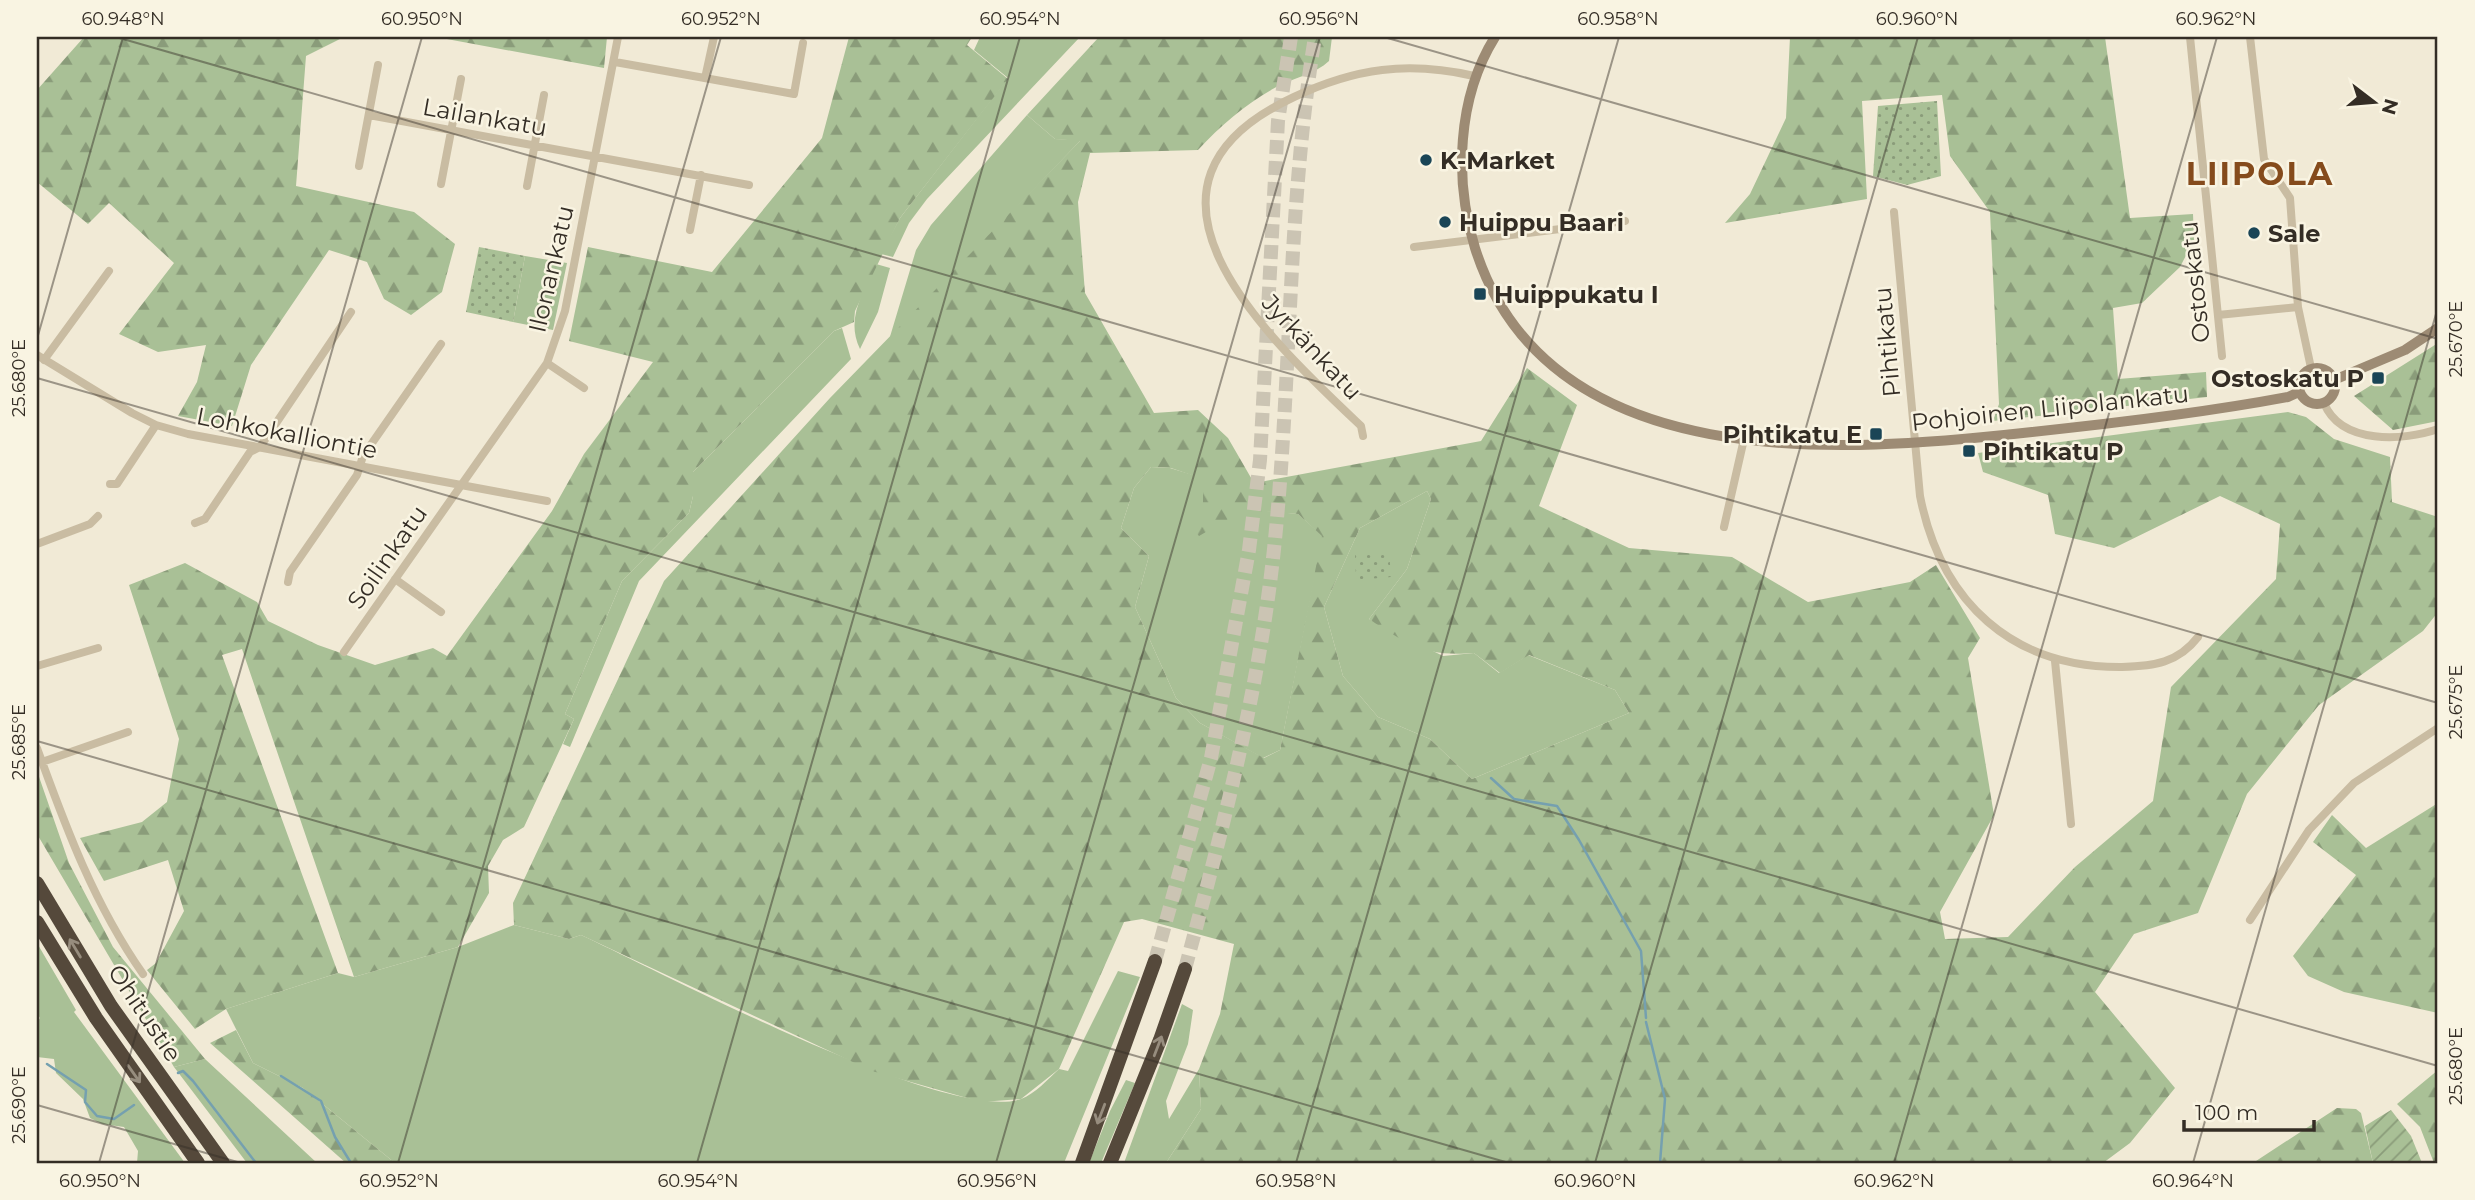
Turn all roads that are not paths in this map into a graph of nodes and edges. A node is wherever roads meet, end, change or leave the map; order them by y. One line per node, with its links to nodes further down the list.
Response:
1 (618, 37): 7 (street, Ilonankatu)
2 (714, 37): 10 (street)
3 (1495, 37): 9 (street, Pohjoinen Liipolankatu)
4 (2190, 37): 30 (street, Ostoskatu)
5 (2250, 37): 28 (street)
6 (803, 43): 10 (street)
7 (615, 61): 10 (street); 16 (street, Ilonankatu)
8 (378, 65): 13 (street)
9 (1474, 76): 25 (street, Pohjoinen Liipolankatu); 43 (street, Jyrkänkatu)
10 (705, 78)
11 (461, 79): 14 (street)
12 (544, 95): 15 (street)
13 (369, 116): 14 (street, Lailankatu); 17 (street)
14 (451, 130): 15 (street, Lailankatu); 19 (street)
15 (535, 145): 16 (street, Lailankatu); 21 (street)
16 (595, 156): 18 (street, Lailankatu); 35 (street, Ilonankatu)
17 (359, 166)
18 (701, 175): 20 (street, Lailankatu); 24 (street)
19 (441, 184)
20 (749, 185)
21 (527, 187)
22 (1894, 212): 45 (street, Pihtikatu)
23 (1625, 221): 25 (street)
24 (690, 230)
25 (1472, 239): 26 (street); 44 (street, Pohjoinen Liipolankatu)
26 (1414, 247)
27 (108, 271): 34 (street)
28 (2298, 307): 30 (street); 36 (street)
29 (351, 312): 46 (street)
30 (2218, 315): 33 (street, Ostoskatu)
31 (2438, 328): 37 (street)
32 (441, 344): 47 (street)
33 (2222, 356)
34 (40, 358): 41 (street, Lohkokalliontie)
35 (547, 363): 38 (street); 49 (street, Ilonankatu)
36 (2311, 368): 37 (street); 39 (street)
37 (2334, 380): 40 (street)
38 (584, 388)
39 (2299, 392): 40 (street); 45 (street, Pohjoinen Liipolankatu)
40 (2324, 403): 42 (street)
41 (156, 425): 46 (street, Lohkokalliontie); 48 (street)
42 (2438, 429)
43 (1363, 436)
44 (1744, 439): 45 (street, Pohjoinen Liipolankatu); 53 (street)
45 (1916, 444): 61 (street, Pihtikatu)
46 (260, 447): 47 (street, Lohkokalliontie); 52 (street)
47 (359, 467): 49 (street, Lohkokalliontie); 56 (street)
48 (110, 485)
49 (461, 485): 50 (street, Lohkokalliontie); 55 (street, Soilinkatu)
50 (547, 501)
51 (98, 516): 54 (street)
52 (195, 523)
53 (1724, 527)
54 (37, 544)
55 (395, 579): 57 (street); 60 (street, Soilinkatu)
56 (288, 582)
57 (442, 612)
58 (2198, 637): 61 (street, Pihtikatu)
59 (98, 648): 62 (street)
60 (344, 652)
61 (2055, 661): 67 (street)
62 (37, 666)
63 (2438, 728): 69 (street)
64 (128, 732): 66 (street)
65 (37, 748): 66 (street)
66 (42, 762): 73 (street)
67 (2071, 824)
68 (37, 883): 75 (highway, Ohitustie, one-way to 68)
69 (2250, 920)
70 (37, 922): 74 (highway, Ohitustie, one-way to 74)
71 (1155, 961): 76 (highway, one-way to 76)
72 (1185, 969): 77 (highway, one-way to 72)
73 (143, 974)
74 (198, 1163)
75 (223, 1163)
76 (1082, 1163)
77 (1110, 1163)

